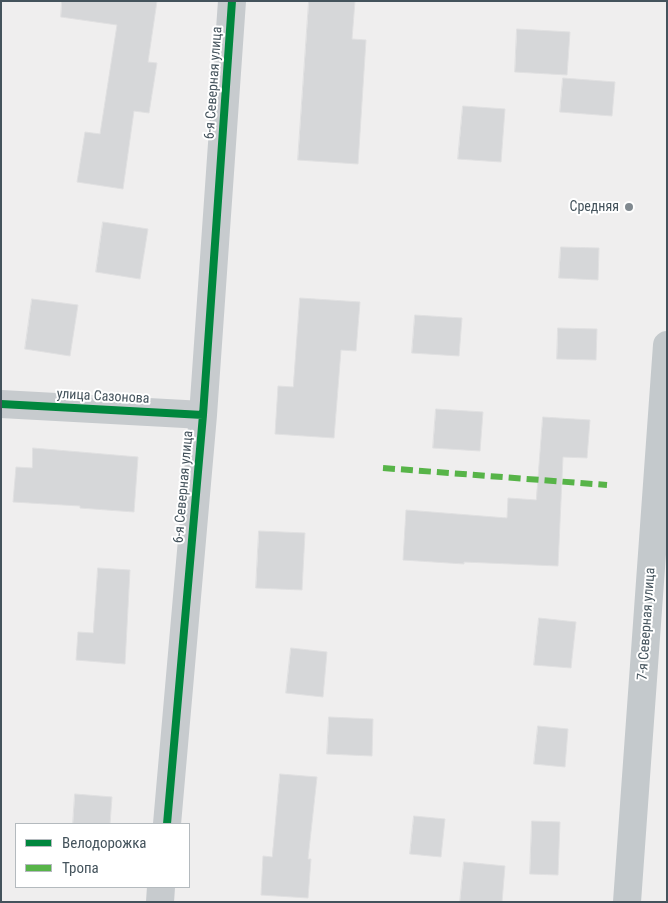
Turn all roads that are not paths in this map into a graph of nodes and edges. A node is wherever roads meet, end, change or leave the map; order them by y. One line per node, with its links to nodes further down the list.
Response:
1 (232, 1): 4 (street, 6-я Северная улица)
2 (667, 345): 8 (main road, 7-я Северная улица)
3 (1, 404): 4 (street, улица Сазонова)
4 (203, 415): 5 (street, 6-я Северная улица)
5 (167, 823)
6 (161, 888): 7 (street)
7 (160, 902)
8 (627, 902)

